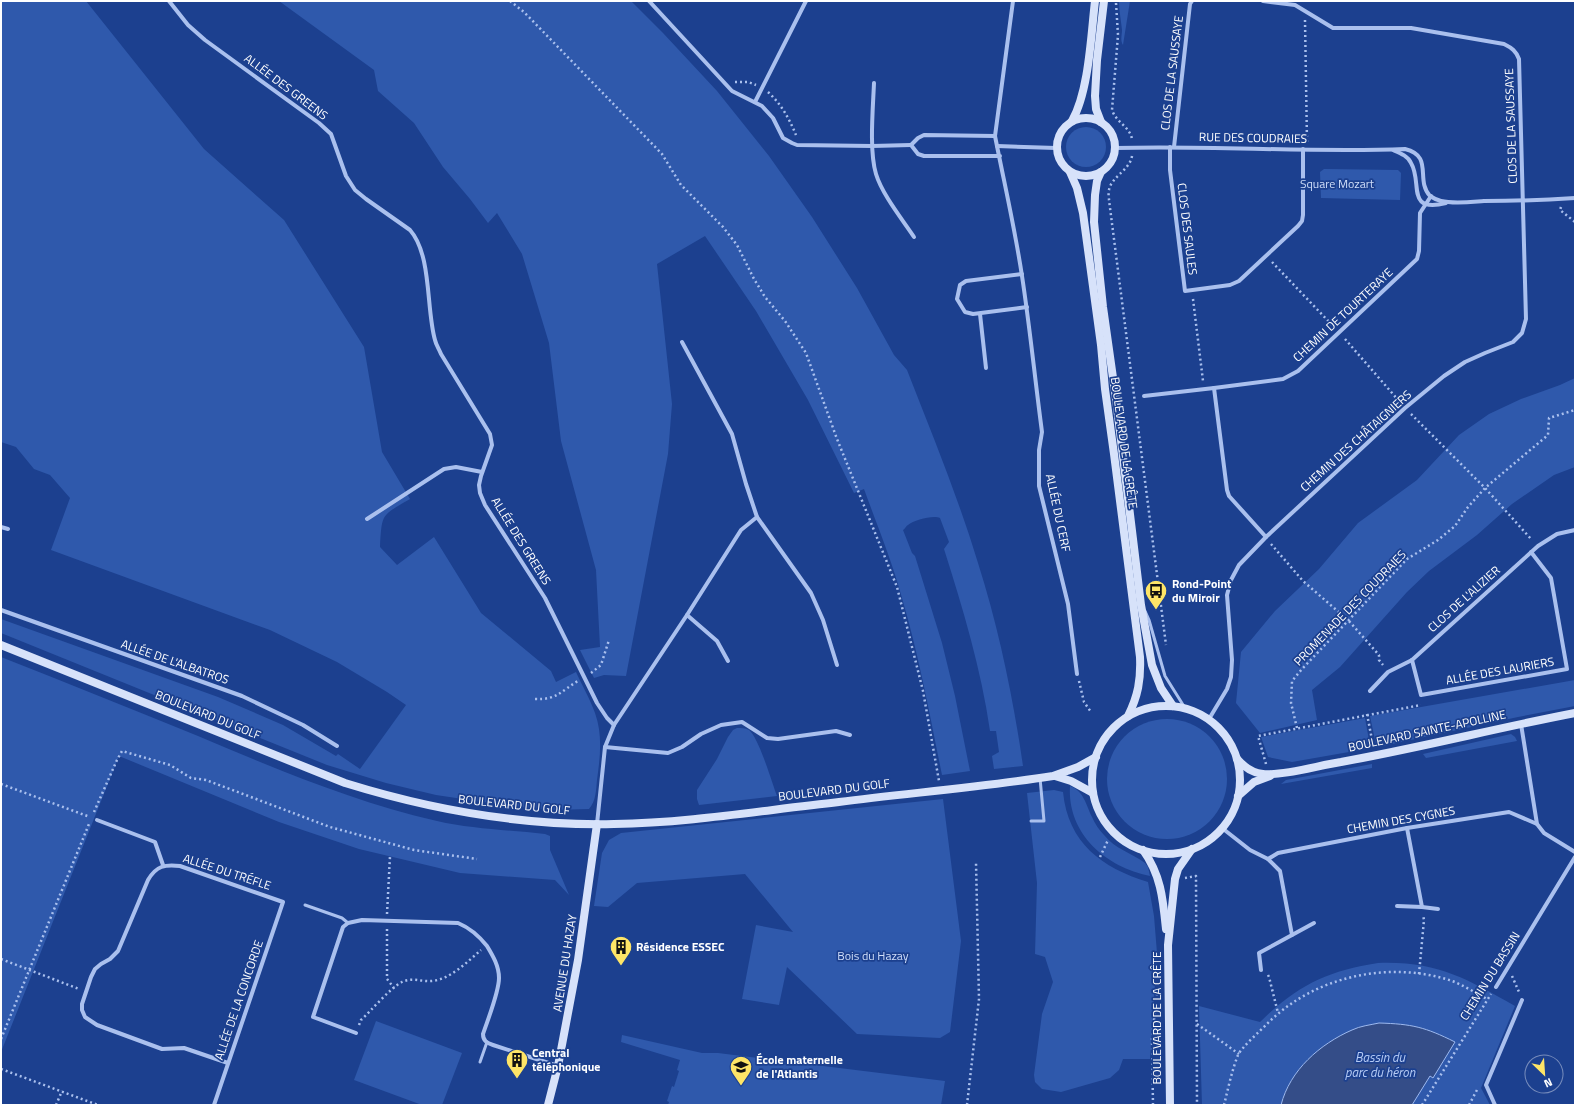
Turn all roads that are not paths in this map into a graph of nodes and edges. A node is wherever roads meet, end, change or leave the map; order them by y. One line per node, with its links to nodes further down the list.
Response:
1 (169, 1): 38 (street, ALLÉE DES GREENS)
2 (649, 1): 10 (street)
3 (806, 1): 10 (street)
4 (1013, 1): 13 (street, ALLÉE DU CERF)
5 (1095, 1): 11 (main road)
6 (1104, 1): 12 (main road)
7 (1192, 1): 17 (street, CLOS DE LA SAUSSAYE)
8 (1263, 1): 27 (street, CLOS DE LA SAUSSAYE)
9 (874, 83): 14 (street)
10 (755, 102): 14 (street)
11 (1072, 120): 12 (main road); 18 (main road)
12 (1101, 122): 19 (main road)
13 (995, 136): 15 (street); 16 (street, ALLÉE DU CERF)
14 (872, 146): 15 (street); 30 (street)
15 (911, 146): 22 (street)
16 (997, 146): 18 (street); 22 (street, ALLÉE DU CERF)
17 (1172, 147): 19 (street, RUE DES COUDRAIES); 20 (street, RUE DES COUDRAIES); 20 (street, CLOS DES SAULES)
18 (1056, 148): 23 (main road, BOULEVARD DE LA CRÊTE)
19 (1115, 148): 24 (main road, BOULEVARD DE LA CRÊTE)
20 (1305, 149): 21 (street, RUE DES COUDRAIES)
21 (1391, 150): 25 (street, RUE DES COUDRAIES); 29 (street, RUE DES COUDRAIES)
22 (1000, 156): 31 (street, ALLÉE DU CERF)
23 (1070, 172): 24 (main road); 58 (main road, BOULEVARD DE LA CRÊTE)
24 (1101, 172): 46 (main road, BOULEVARD DE LA CRÊTE)
25 (1431, 196): 28 (street); 29 (street, CHEMIN DE TOURTERAYE)
26 (1575, 198): 27 (street)
27 (1524, 200): 28 (street); 44 (street, CHEMIN DES CHÂTAIGNIERS)
28 (1451, 202): 29 (street)
29 (1425, 204): 36 (street, CHEMIN DE TOURTERAYE)
30 (914, 237)
31 (1022, 274): 32 (street, ALLÉE DU CERF); 33 (street)
32 (1027, 307): 33 (street); 53 (street, ALLÉE DU CERF)
33 (980, 314): 35 (street)
34 (682, 342): 39 (street)
35 (986, 368)
36 (1214, 388): 37 (street, CHEMIN DE TOURTERAYE); 44 (street)
37 (1144, 396)
38 (482, 472): 40 (street); 61 (street, ALLÉE DES GREENS)
39 (758, 516): 48 (street); 52 (street)
40 (367, 519)
41 (1, 527): 42 (street)
42 (8, 529)
43 (1575, 530): 45 (street, CLOS DE L'ALIZIER)
44 (1266, 537): 59 (street, CHEMIN DES CHÂTAIGNIERS)
45 (1532, 552): 50 (street, CLOS DE L'ALIZIER); 50 (street, ALLÉE DES LAURIERS)
46 (1141, 605): 55 (main road, BOULEVARD DE LA CRÊTE); 56 (lane, BOULEVARD DE LA CRÊTE)
47 (1, 610): 63 (street, ALLÉE DE L'ALBATROS)
48 (687, 615): 51 (street); 61 (street)
49 (1, 645): 74 (main road, BOULEVARD DU GOLF)
50 (1412, 660): 54 (street, CLOS DE L'ALIZIER)
51 (728, 661)
52 (837, 664)
53 (1077, 674)
54 (1370, 691)
55 (1173, 706): 56 (main road); 58 (main road)
56 (1185, 708): 59 (main road)
57 (1575, 713): 60 (main road, BOULEVARD SAINTE-APOLLINE)
58 (1128, 716): 65 (main road)
59 (1209, 719): 66 (main road)
60 (1521, 723): 67 (main road, BOULEVARD SAINTE-APOLLINE); 75 (street)
61 (614, 725): 64 (street)
62 (850, 735): 64 (street)
63 (337, 746)
64 (605, 747): 74 (street)
65 (1096, 757): 68 (main road, BOULEVARD DU GOLF); 70 (main road)
66 (1238, 759): 67 (main road, BOULEVARD SAINTE-APOLLINE); 71 (main road)
67 (1284, 772): 71 (main road, BOULEVARD SAINTE-APOLLINE)
68 (1052, 776): 69 (main road, BOULEVARD DU GOLF); 70 (main road, BOULEVARD DU GOLF)
69 (1040, 778): 73 (lane); 74 (main road, BOULEVARD DU GOLF)
70 (1093, 793): 79 (main road)
71 (1238, 796): 76 (main road)
72 (97, 820): 83 (street)
73 (1031, 822)
74 (597, 824): 100 (main road, AVENUE DU HAZAY)
75 (1537, 824): 77 (street, CHEMIN DES CYGNES); 80 (street, CHEMIN DES CYGNES)
76 (1222, 828): 78 (main road); 82 (street)
77 (1408, 828): 82 (street, CHEMIN DES CYGNES); 87 (street)
78 (1192, 849): 79 (main road); 92 (main road, BOULEVARD DE LA CRÊTE)
79 (1143, 850): 92 (main road, BOULEVARD DE LA CRÊTE)
80 (1575, 852)
81 (1575, 856): 94 (street, CHEMIN DU BASSIN)
82 (1268, 859): 91 (street)
83 (163, 865): 84 (street, ALLÉE DU TRÉFLE); 99 (street)
84 (284, 902): 99 (street, ALLÉE DE LA CONCORDE)
85 (305, 905): 89 (lane)
86 (1397, 906): 87 (street)
87 (1422, 907): 88 (street)
88 (1438, 909)
89 (348, 923): 96 (street); 97 (street)
90 (1314, 923): 91 (street)
91 (1292, 935): 93 (street)
92 (1168, 945): 103 (main road, BOULEVARD DE LA CRÊTE)
93 (1261, 970)
94 (1496, 987)
95 (1522, 1000): 104 (street)
96 (356, 1033)
97 (487, 1042): 98 (lane); 100 (street)
98 (480, 1062)
99 (228, 1063): 101 (street, ALLÉE DE LA CONCORDE)
100 (558, 1066): 102 (main road, AVENUE DU HAZAY)
101 (214, 1105)
102 (548, 1105)
103 (1171, 1105)
104 (1495, 1105)

